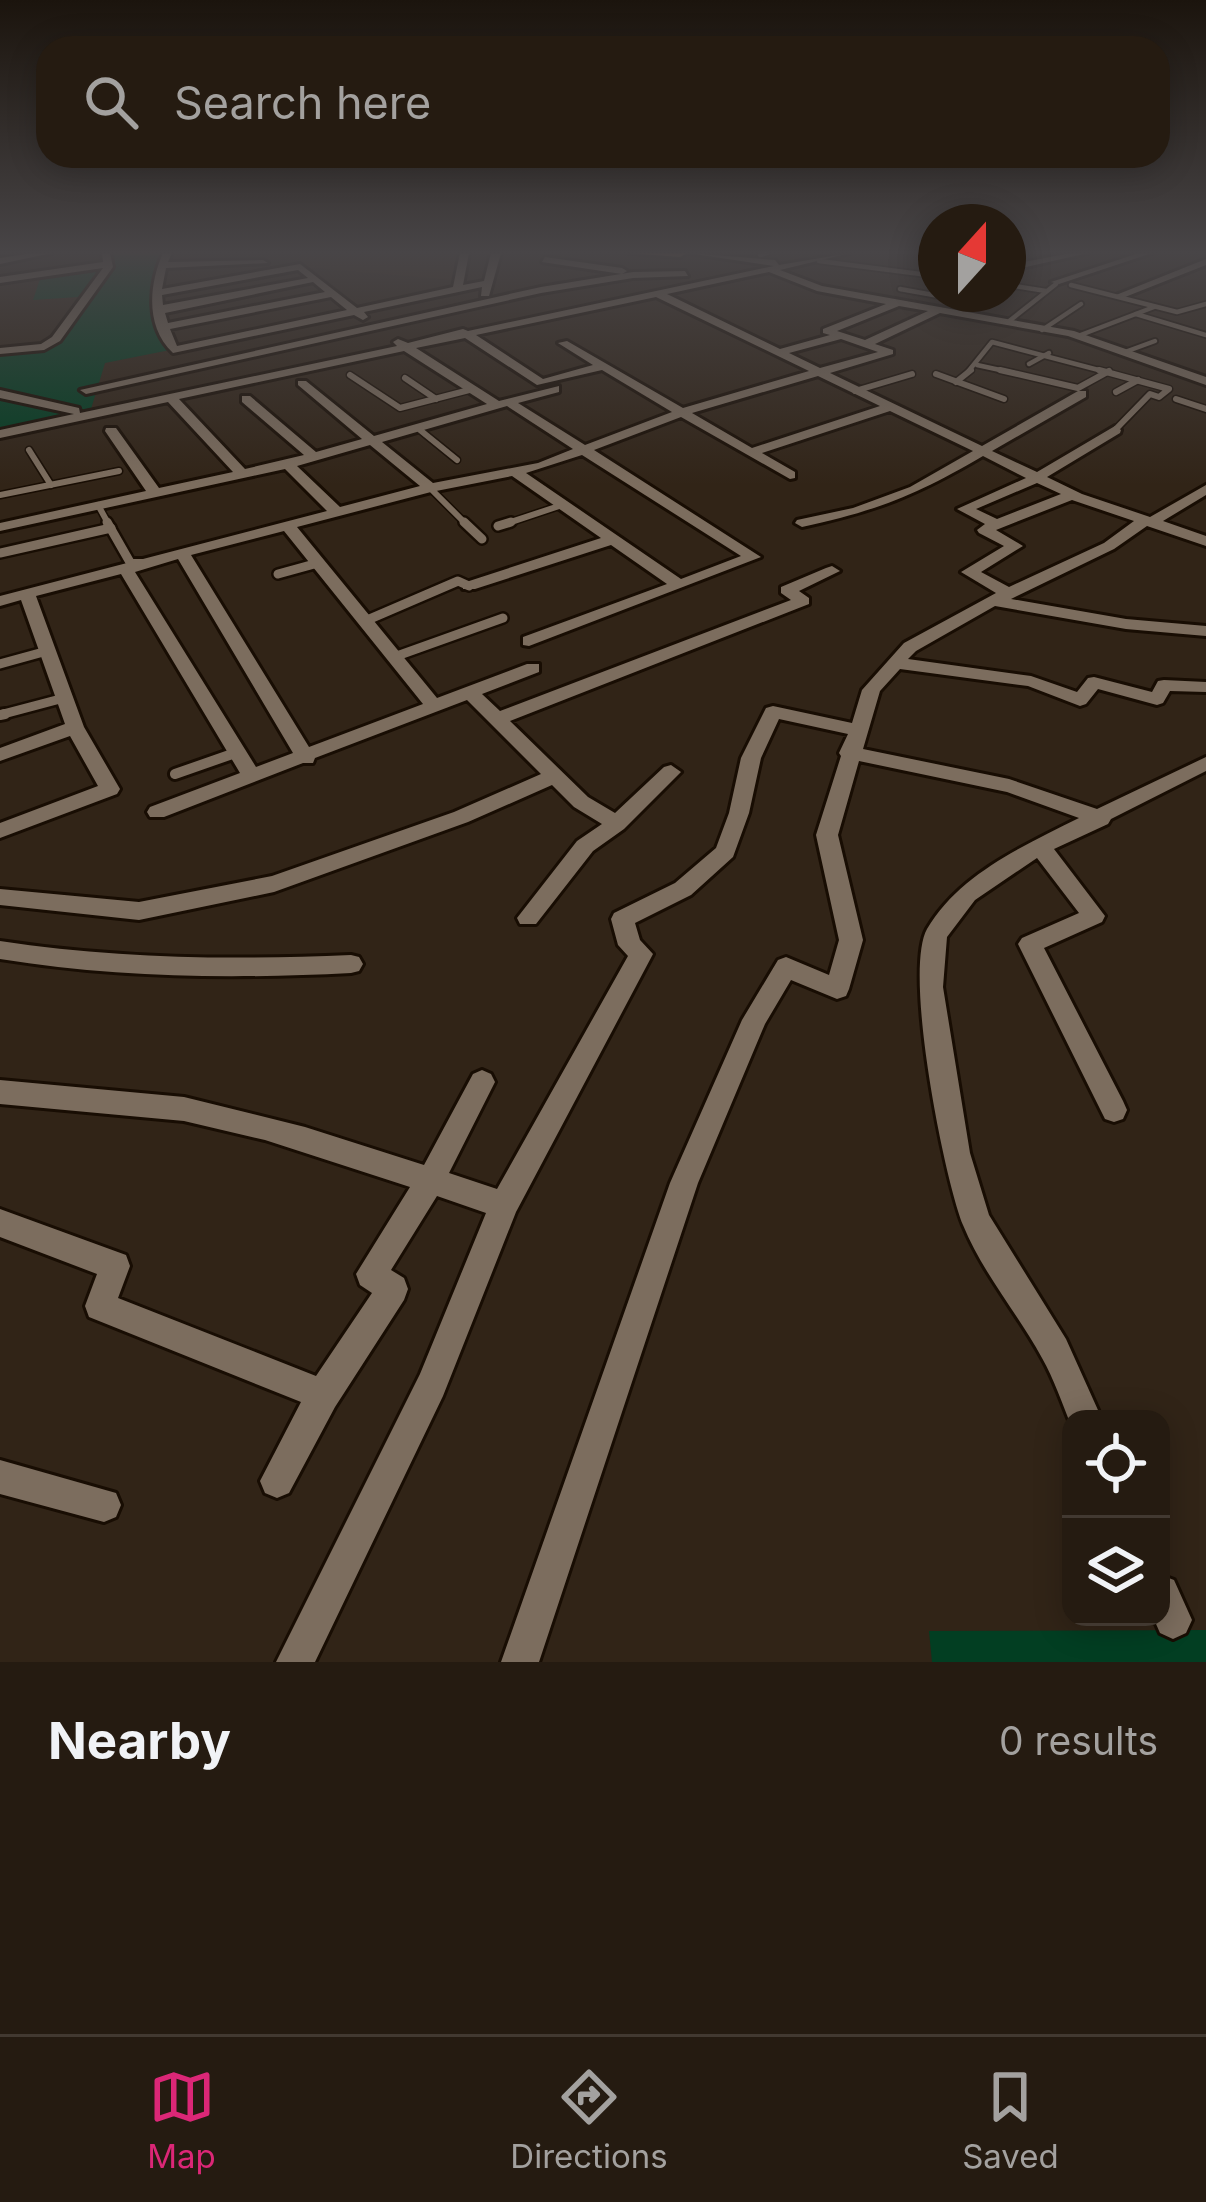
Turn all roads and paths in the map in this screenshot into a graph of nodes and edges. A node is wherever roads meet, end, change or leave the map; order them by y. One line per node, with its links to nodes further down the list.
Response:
1 (59, 331): 22 (street)
2 (165, 331): 14 (street)
3 (265, 331): 14 (street)
4 (371, 331): 24 (street)
5 (381, 331): 21 (street)
6 (470, 331): 13 (street)
7 (731, 331): 25 (street)
8 (827, 331): 15 (street)
9 (894, 331): 20 (street)
10 (981, 331): 16 (street)
11 (1050, 331): 17 (street)
12 (1092, 331): 17 (lane)
13 (463, 332): 21 (street); 29 (street)
14 (243, 335): 24 (street)
15 (842, 336): 20 (street); 25 (street)
16 (974, 336)
17 (1078, 336): 23 (street)
18 (1155, 341): 23 (lane)
19 (563, 343): 29 (street)
20 (866, 344): 32 (street)
21 (402, 345): 31 (street); 41 (street)
22 (0, 351)
23 (1125, 352): 38 (street)
24 (261, 353): 31 (street); 43 (street)
25 (777, 353): 32 (street)
26 (1049, 353): 27 (lane); 28 (lane); 30 (lane)
27 (1029, 364)
28 (977, 365): 30 (lane); 39 (lane)
29 (604, 366): 56 (street)
30 (1109, 371): 37 (lane)
31 (282, 373): 48 (street)
32 (816, 373): 44 (street); 56 (street)
33 (912, 374): 44 (lane)
34 (936, 374): 39 (lane)
35 (350, 375): 50 (lane)
36 (406, 378): 50 (lane)
37 (1138, 380): 45 (lane); 59 (lane)
38 (1205, 380)
39 (956, 382): 52 (lane)
40 (302, 383): 62 (street)
41 (473, 389): 50 (lane); 53 (street)
42 (556, 389): 53 (street)
43 (86, 390)
44 (855, 391): 54 (street)
45 (1116, 392)
46 (0, 394): 57 (street)
47 (1082, 394): 65 (street)
48 (171, 398): 57 (street); 72 (street)
49 (246, 399): 67 (street)
50 (436, 399)
51 (1176, 399): 55 (lane)
52 (1004, 400)
53 (503, 403): 58 (street); 64 (street)
54 (889, 407): 65 (street); 66 (street)
55 (1206, 409)
56 (683, 412): 64 (street); 66 (street)
57 (88, 415): 61 (street)
58 (420, 430): 62 (street); 68 (lane)
59 (1115, 430): 74 (street)
60 (111, 431): 78 (street)
61 (0, 434)
62 (374, 442): 67 (street); 76 (street)
63 (29, 450): 75 (lane)
64 (582, 450): 71 (street); 100 (street)
65 (978, 450): 74 (street); 85 (street)
66 (754, 451): 73 (street)
67 (314, 457): 69 (street)
68 (457, 460)
69 (289, 464): 72 (street); 83 (street)
70 (119, 471): 75 (lane)
71 (514, 471): 76 (street); 82 (street)
72 (242, 474): 78 (street)
73 (790, 475)
74 (1037, 478): 79 (street); 86 (street)
75 (51, 485): 80 (lane)
76 (430, 488): 83 (street); 91 (lane)
77 (1205, 489): 84 (street)
78 (155, 493): 81 (street)
79 (1072, 494): 84 (street); 86 (street)
80 (0, 495)
81 (98, 506): 89 (street); 90 (lane)
82 (562, 506): 88 (lane); 92 (street)
83 (337, 512): 87 (street)
84 (1148, 521): 93 (street); 103 (street)
85 (802, 523)
86 (997, 524): 103 (street)
87 (288, 526): 94 (street); 97 (street)
88 (498, 526)
89 (0, 527)
90 (111, 528): 95 (lane); 96 (lane)
91 (482, 539)
92 (613, 539): 100 (street); 101 (street)
93 (1206, 541)
94 (182, 553): 96 (street); 124 (street)
95 (0, 554)
96 (134, 563): 102 (street); 122 (street)
97 (318, 563): 99 (lane); 106 (street)
98 (832, 571): 119 (street)
99 (278, 574)
100 (677, 584): 108 (street)
101 (470, 586): 106 (lane)
102 (27, 594): 104 (street); 109 (street)
103 (1002, 597): 107 (street); 111 (street)
104 (0, 602)
105 (503, 618): 110 (lane)
106 (364, 621): 110 (street)
107 (1206, 631)
108 (529, 641)
109 (47, 650): 112 (lane); 116 (street)
110 (394, 657): 117 (street)
111 (896, 663): 114 (street); 121 (street)
112 (0, 664)
113 (533, 668): 115 (street)
114 (1206, 687)
115 (471, 693): 117 (street); 119 (street)
116 (64, 698): 118 (lane); 120 (street)
117 (435, 707): 124 (street)
118 (0, 715)
119 (498, 719): 128 (street)
120 (75, 728): 123 (street); 133 (street)
121 (853, 741): 131 (street); 143 (street); 151 (street)
122 (238, 752): 127 (lane); 129 (street)
123 (0, 755)
124 (306, 758): 129 (street)
125 (1206, 763): 131 (street)
126 (671, 772): 132 (street)
127 (175, 774)
128 (554, 776): 132 (street); 135 (street)
129 (253, 777): 130 (street)
130 (157, 812)
131 (1101, 819): 134 (street)
132 (617, 824): 136 (street)
133 (0, 830)
134 (1041, 847): 141 (street); 146 (street)
135 (0, 897)
136 (528, 918)
137 (0, 950): 138 (street)
138 (351, 964)
139 (482, 1082): 142 (street)
140 (0, 1092): 142 (street)
141 (1114, 1110)
142 (430, 1181): 143 (street); 145 (street)
143 (504, 1204): 150 (street)
144 (0, 1223): 145 (street)
145 (323, 1395): 148 (street)
146 (1081, 1410)
147 (0, 1477): 149 (street)
148 (277, 1481)
149 (104, 1505)
150 (295, 1662)
151 (520, 1662)

